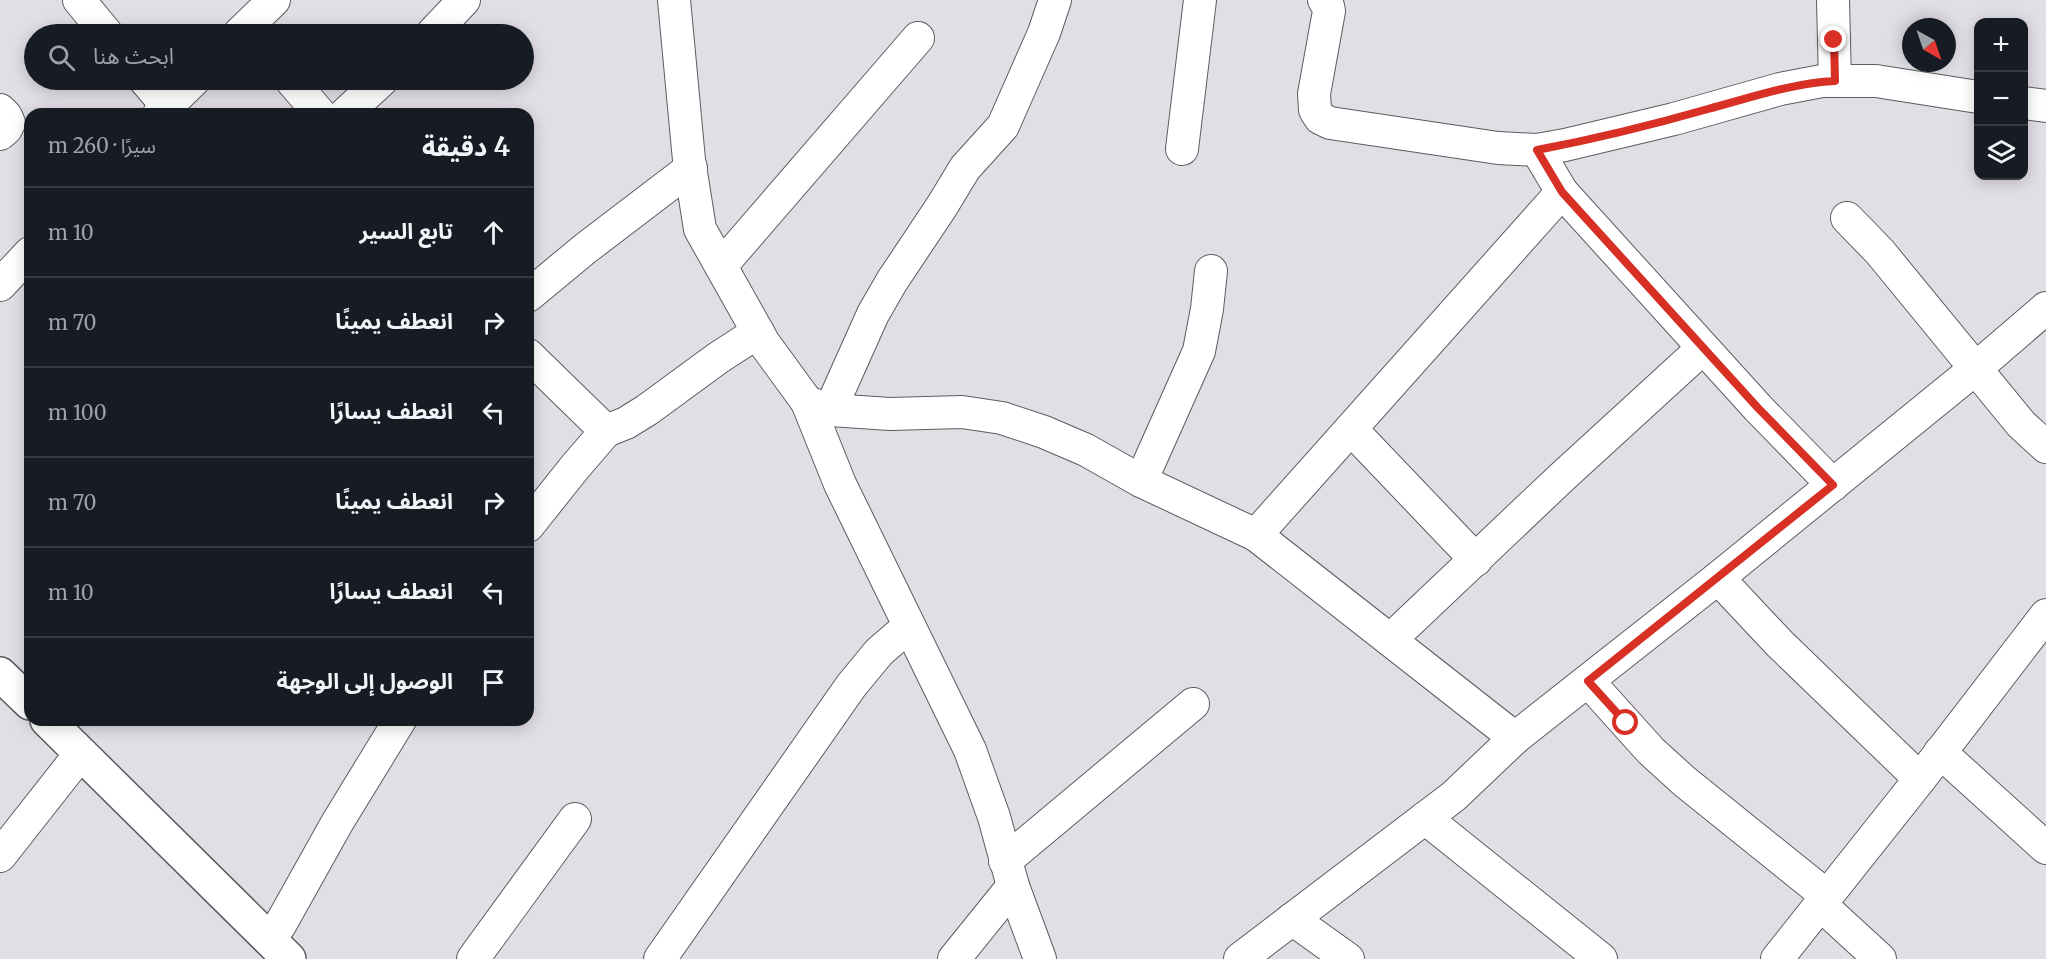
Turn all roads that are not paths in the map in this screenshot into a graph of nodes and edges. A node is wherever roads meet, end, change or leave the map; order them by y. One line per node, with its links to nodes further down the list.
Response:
1 (79, 0): 9 (street)
2 (274, 0): 10 (street)
3 (464, 0): 11 (street)
4 (674, 0): 29 (street)
5 (1055, 0): 40 (street)
6 (1200, 0): 27 (street)
7 (1324, 0): 28 (street)
8 (1833, 0): 13 (street)
9 (99, 24)
10 (253, 24)
11 (441, 24)
12 (918, 38): 32 (street)
13 (1835, 81): 18 (street); 28 (street)
14 (151, 90): 21 (street)
15 (184, 90): 22 (street)
16 (300, 90): 23 (street)
17 (371, 90): 24 (street)
18 (1974, 96)
19 (2028, 104): 20 (street)
20 (2046, 106)
21 (162, 108)
22 (165, 108)
23 (315, 108)
24 (352, 108)
25 (0, 110): 26 (street)
26 (0, 134)
27 (1182, 149)
28 (1537, 150): 30 (street)
29 (691, 168): 32 (street); 34 (street)
30 (1562, 192): 37 (street); 41 (street)
31 (1847, 218): 39 (street)
32 (721, 266): 36 (street)
33 (1211, 271): 44 (street)
34 (534, 291)
35 (2046, 308): 39 (street)
36 (758, 332): 40 (street); 42 (street)
37 (1703, 348): 45 (street); 48 (street)
38 (534, 361): 42 (street)
39 (1975, 369): 43 (street); 45 (street)
40 (818, 406): 44 (street); 51 (street)
41 (1351, 429): 47 (street); 48 (street)
42 (606, 431): 46 (street)
43 (2046, 447)
44 (1140, 481): 47 (street)
45 (1833, 485): 49 (street)
46 (534, 518)
47 (1256, 535): 52 (street)
48 (1476, 560): 52 (street)
49 (1718, 578): 54 (street); 62 (street)
50 (2046, 615): 60 (street)
51 (909, 626): 67 (street); 72 (street)
52 (1390, 640): 59 (street)
53 (0, 674): 55 (main road)
54 (1588, 681): 59 (street); 68 (street)
55 (24, 697)
56 (1193, 704): 67 (street)
57 (53, 726): 61 (main road)
58 (396, 726): 70 (street)
59 (1515, 738): 63 (street)
60 (1940, 752): 62 (street); 65 (street)
61 (81, 753): 66 (street); 70 (main road)
62 (1920, 779): 68 (street)
63 (1425, 818): 69 (street); 77 (street)
64 (575, 819): 71 (street)
65 (2046, 848)
66 (0, 855)
67 (1009, 874): 73 (street); 74 (street)
68 (1823, 900): 78 (street); 79 (street)
69 (1292, 919): 75 (street); 76 (street)
70 (279, 949)
71 (473, 959)
72 (660, 959)
73 (954, 959)
74 (1040, 959)
75 (1240, 959)
76 (1348, 959)
77 (1601, 959)
78 (1777, 959)
79 (1881, 959)

